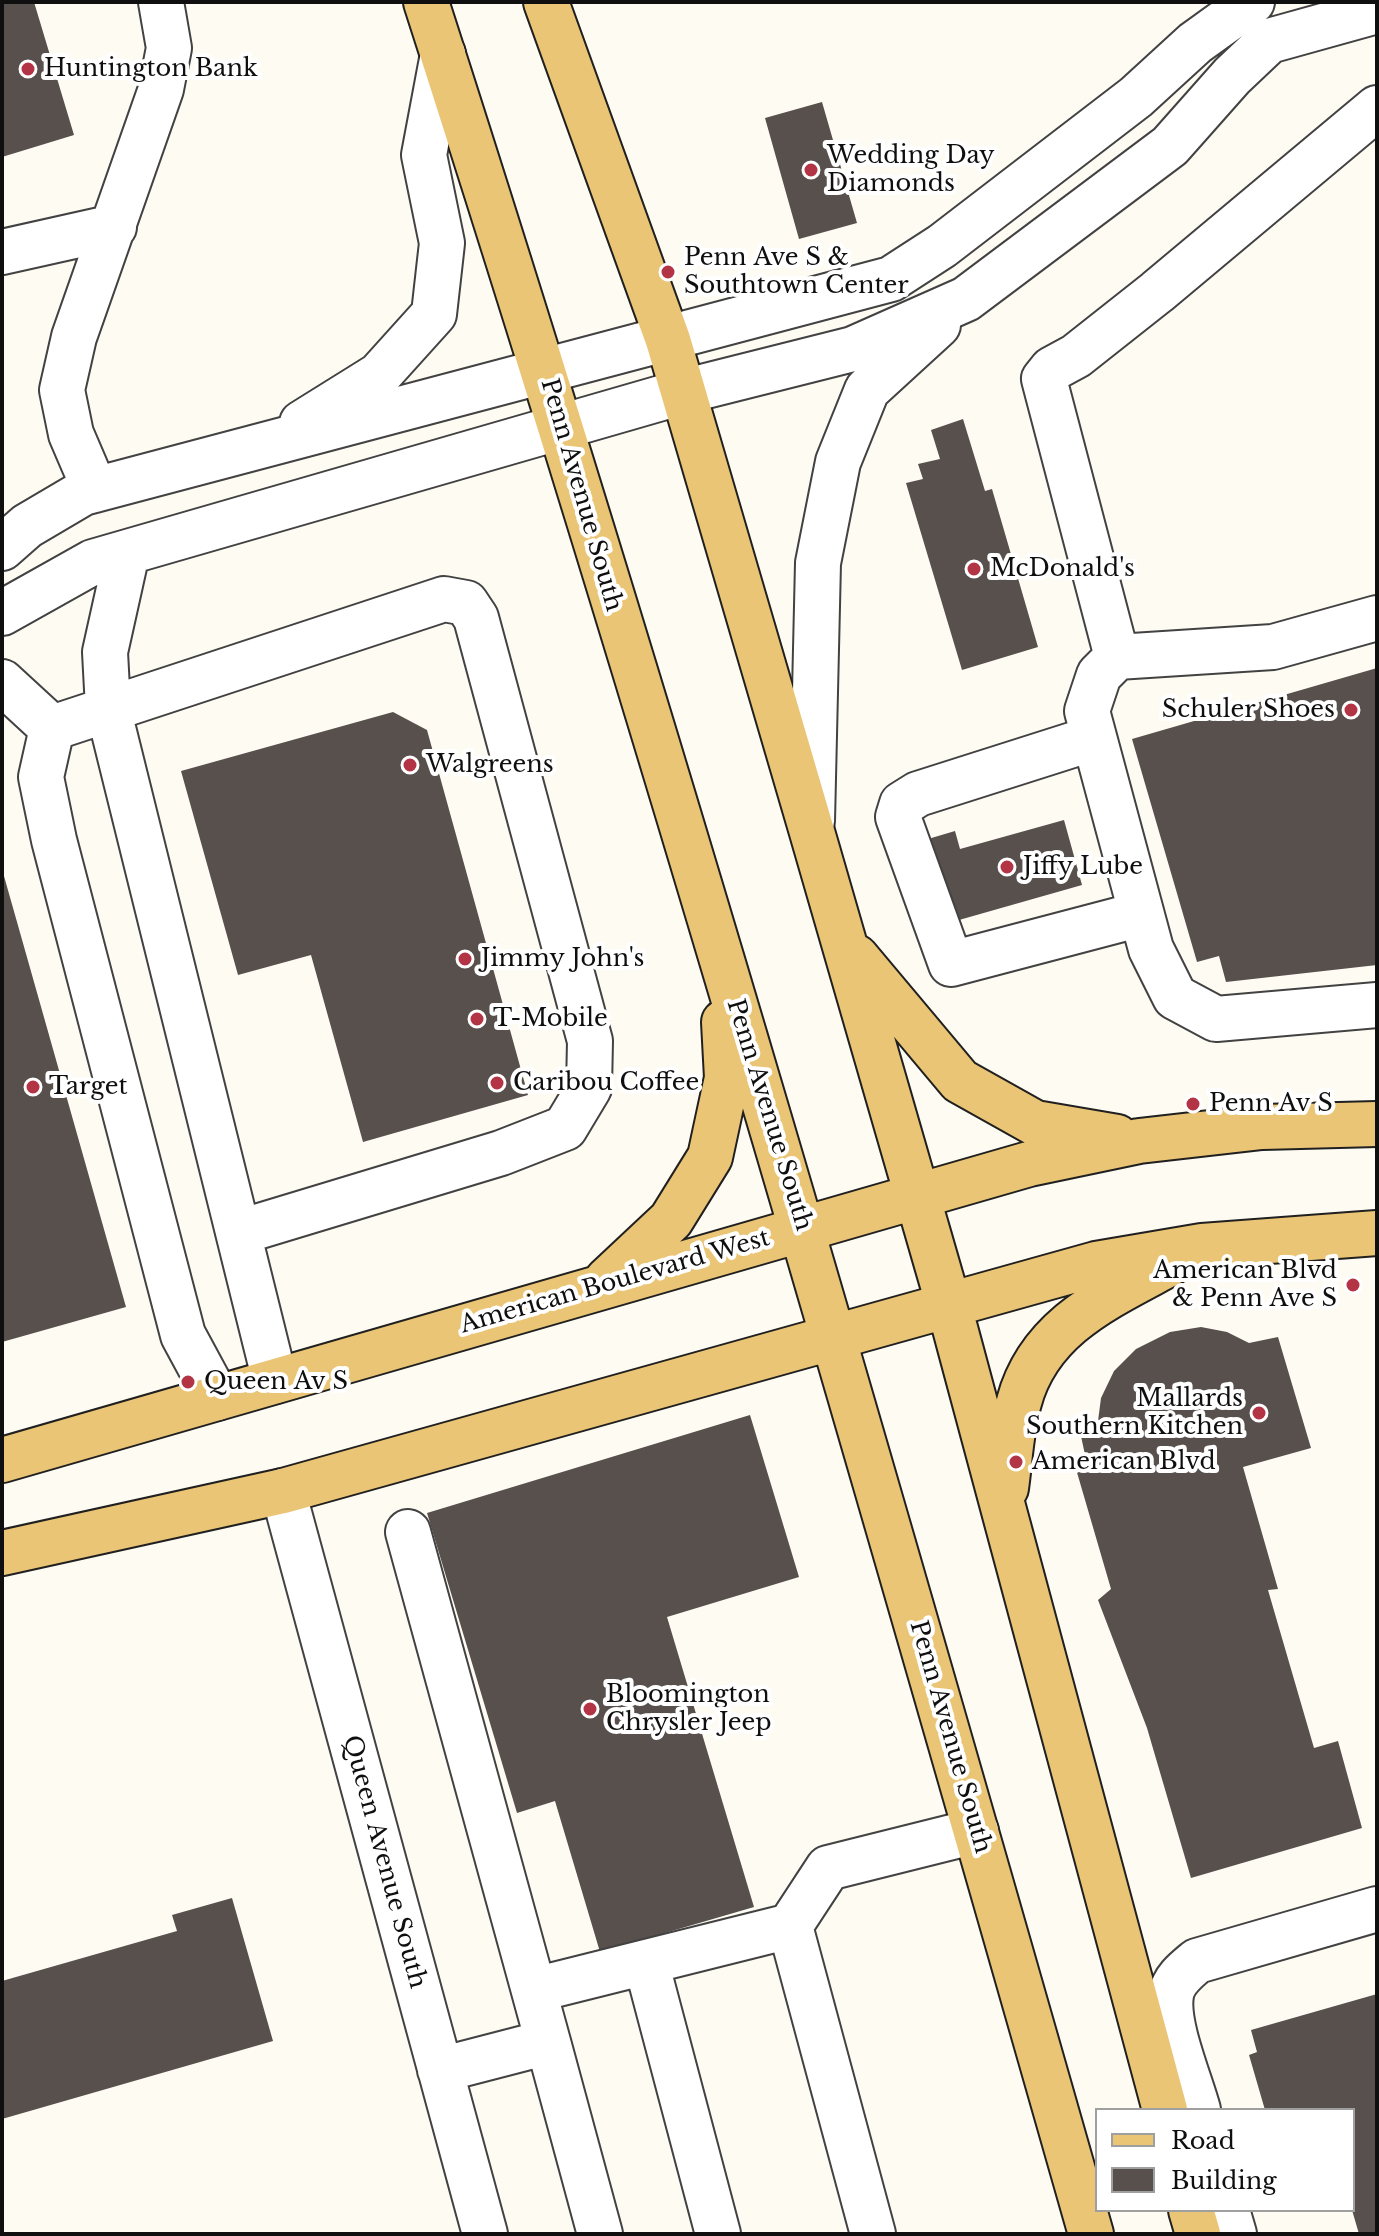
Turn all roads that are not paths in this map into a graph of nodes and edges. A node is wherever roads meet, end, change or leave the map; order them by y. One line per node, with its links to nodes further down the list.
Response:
1 (161, 2): 10 (street)
2 (426, 2): 7 (main road, Penn Avenue South)
3 (546, 2): 13 (main road)
4 (1252, 2): 6 (street)
5 (1377, 11): 8 (street)
6 (1204, 15): 8 (street); 13 (street)
7 (443, 54): 14 (main road, Penn Avenue South); 17 (street)
8 (1246, 62): 12 (street)
9 (1377, 108): 23 (street)
10 (114, 227): 11 (street); 18 (street)
11 (2, 252)
12 (966, 299): 15 (street); 28 (street)
13 (668, 340): 14 (street); 15 (main road)
14 (545, 373): 16 (main road, Penn Avenue South); 17 (street)
15 (682, 392): 16 (street); 28 (main road)
16 (560, 430): 20 (street); 31 (main road, Penn Avenue South)
17 (268, 445): 18 (street)
18 (95, 490): 19 (street)
19 (2, 548)
20 (127, 553): 21 (street); 25 (street)
21 (2, 613)
22 (1377, 618): 23 (street)
23 (1117, 657): 27 (street)
24 (2, 682): 26 (street)
25 (108, 708): 26 (street); 37 (street); 37 (street)
26 (52, 728): 44 (street)
27 (1094, 738): 29 (street); 29 (street)
28 (812, 832): 30 (main road)
29 (1141, 914): 32 (street)
30 (845, 943): 34 (main road); 35 (main road)
31 (720, 951): 36 (main road, Penn Avenue South); 40 (main road)
32 (1377, 1005)
33 (1377, 1124): 34 (main road, American Boulevard West)
34 (1139, 1141): 35 (main road, American Boulevard West)
35 (917, 1195): 36 (main road, American Boulevard West); 41 (main road)
36 (802, 1228): 40 (main road, American Boulevard West); 42 (main road, Penn Avenue South)
37 (240, 1232): 43 (street)
38 (1377, 1233): 39 (main road)
39 (1202, 1246): 41 (main road); 47 (main road)
40 (600, 1287): 43 (main road, American Boulevard West)
41 (949, 1306): 42 (main road); 47 (main road)
42 (836, 1338): 46 (main road); 50 (main road, Penn Avenue South)
43 (275, 1381): 44 (main road, American Boulevard West)
44 (217, 1398): 45 (main road, American Boulevard West)
45 (2, 1460)
46 (283, 1491): 49 (main road); 56 (street, Queen Avenue South)
47 (1004, 1507): 57 (main road)
48 (408, 1532): 54 (street)
49 (2, 1553)
50 (976, 1831): 52 (street); 65 (main road, Penn Avenue South)
51 (1377, 1909): 58 (street)
52 (790, 1926): 53 (street); 64 (street)
53 (646, 1962): 54 (street); 63 (street)
54 (534, 1990): 55 (street)
55 (548, 2042): 56 (street); 62 (street)
56 (440, 2070): 61 (street, Queen Avenue South)
57 (1164, 2108)
58 (1197, 2108)
59 (1192, 2212): 66 (main road)
60 (1228, 2212): 67 (street)
61 (485, 2234)
62 (600, 2234)
63 (718, 2234)
64 (873, 2234)
65 (1091, 2234)
66 (1198, 2234)
67 (1234, 2234)

